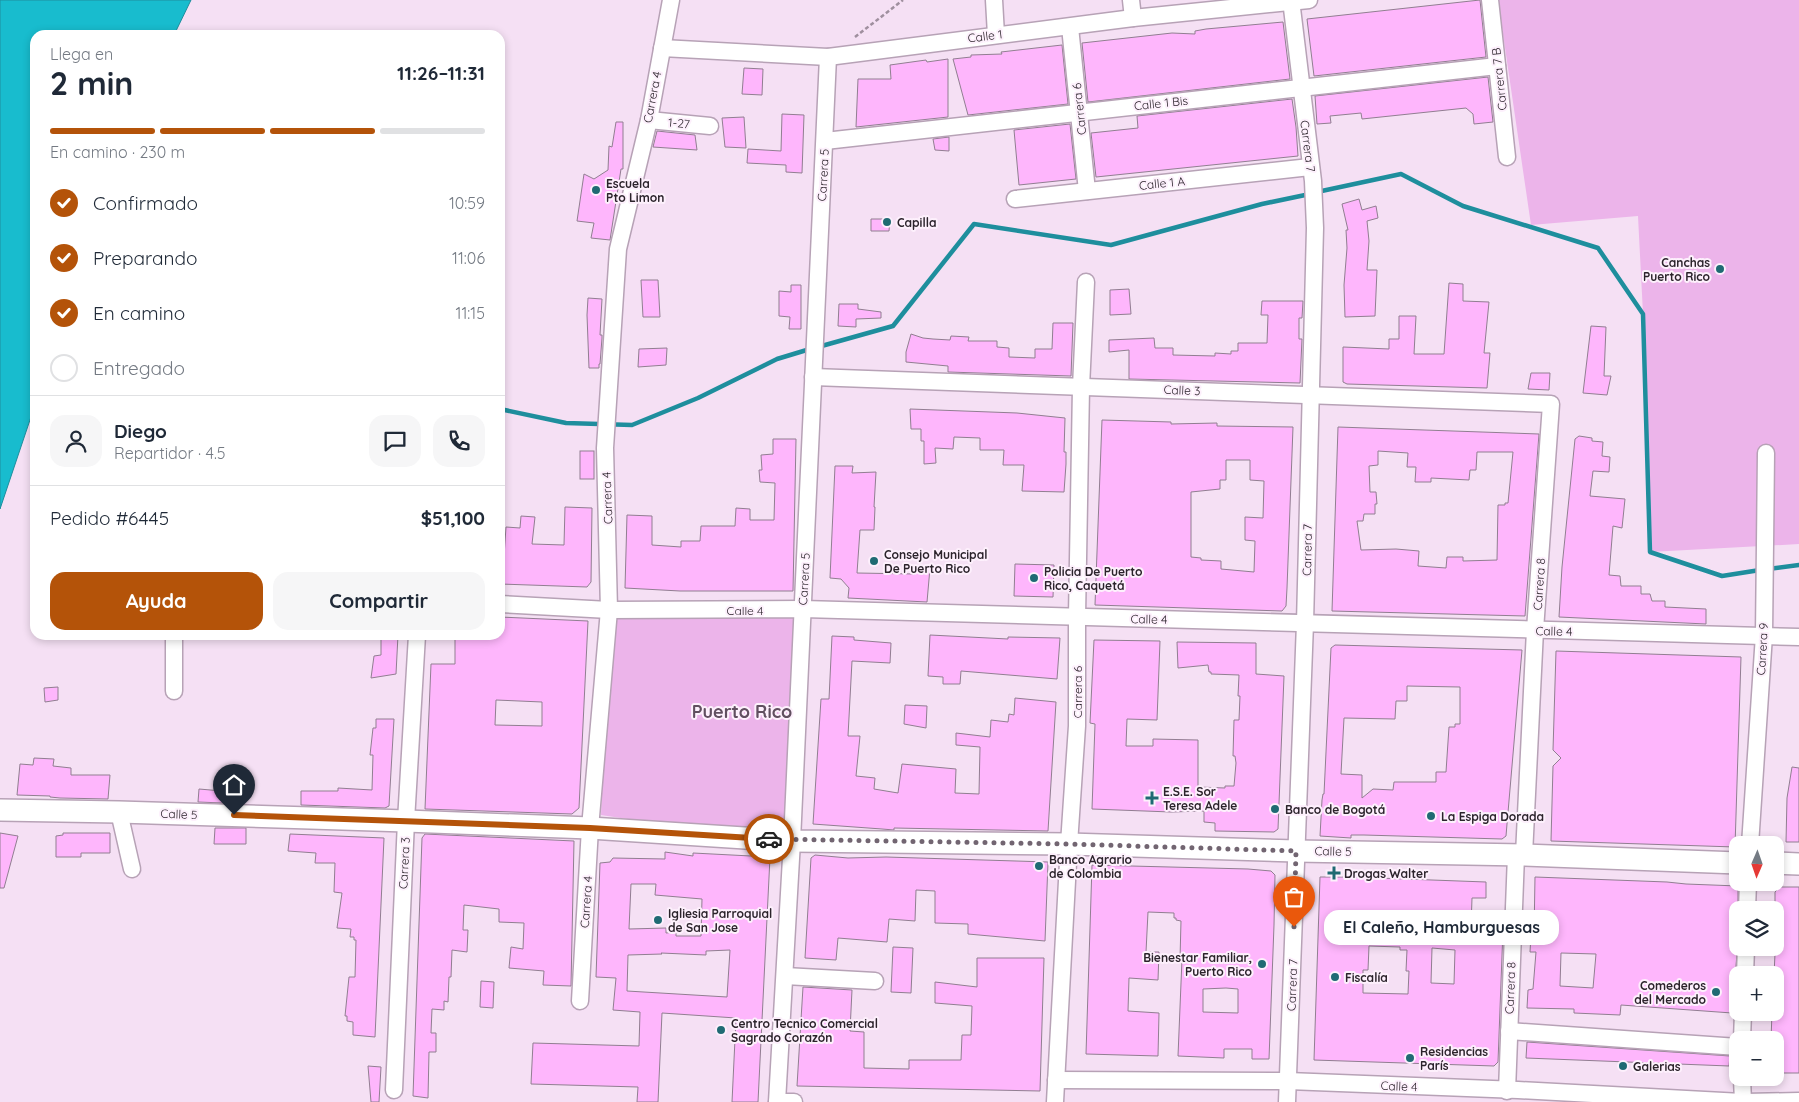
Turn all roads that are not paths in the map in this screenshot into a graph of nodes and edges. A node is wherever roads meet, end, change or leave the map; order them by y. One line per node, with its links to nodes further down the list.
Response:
1 (671, 0): 10 (street, Carrera 4)
2 (994, 0): 9 (street)
3 (1131, 0): 7 (street)
4 (1309, 0): 6 (street, Calle 1)
5 (1490, 0): 12 (street, Carrera 7 B)
6 (1291, 1): 7 (street, Calle 1); 13 (street, Carrera 7)
7 (1133, 18): 8 (street, Calle 1)
8 (1070, 26): 9 (street, Calle 1); 14 (street, Carrera 6)
9 (996, 35): 11 (street, Calle 1)
10 (662, 48): 11 (street, Calle 1); 15 (street, Carrera 4)
11 (828, 57): 17 (street, Carrera 5)
12 (1497, 66): 13 (street, Calle 1 Bis); 18 (street, Carrera 7 B)
13 (1301, 87): 14 (street, Calle 1 Bis); 19 (street, Carrera 7)
14 (1080, 112): 17 (street, Calle 1 Bis); 20 (street, Carrera 6)
15 (648, 120): 16 (street, 1-27); 30 (street, Carrera 4)
16 (710, 126)
17 (825, 141): 23 (street, Carrera 5)
18 (1507, 158)
19 (1312, 174): 20 (street, Calle 1 A); 25 (street, Carrera 7)
20 (1087, 191): 21 (street, Calle 1 A)
21 (1014, 199)
22 (1086, 282): 24 (street, Carrera 6)
23 (814, 370): 24 (street, Calle 3); 29 (street, Carrera 5)
24 (1081, 387): 25 (street, Calle 3); 31 (street, Carrera 6)
25 (1310, 395): 26 (street, Calle 3); 32 (street, Carrera 7)
26 (1551, 404): 33 (street, Carrera 8)
27 (1766, 453): 34 (street, Carrera 9)
28 (505, 604): 30 (street, Calle 4)
29 (803, 609): 30 (street, Calle 4); 31 (street, Calle 4); 44 (street, Carrera 5)
30 (610, 610): 42 (street, Carrera 4)
31 (1077, 617): 32 (street, Calle 4); 45 (street, Carrera 6)
32 (1305, 623): 33 (street, Calle 4); 46 (street, Carrera 7)
33 (1535, 630): 34 (street, Calle 4); 47 (street, Carrera 8)
34 (1764, 635): 35 (street, Calle 4); 43 (street, Carrera 9)
35 (1799, 637)
36 (174, 640): 38 (street)
37 (417, 640): 41 (street, Carrera 3)
38 (174, 691)
39 (0, 810): 40 (street, Calle 5)
40 (119, 812): 41 (street, Calle 5); 51 (street)
41 (406, 820): 42 (street, Calle 5); 60 (street, Carrera 3)
42 (590, 828): 44 (street, Calle 5); 54 (street, Carrera 4)
43 (1751, 836)
44 (792, 841): 45 (street, Calle 5); 52 (street, Carrera 5)
45 (1069, 844): 46 (street, Calle 5); 57 (street, Carrera 6)
46 (1296, 851): 47 (street, Calle 5); 58 (street, Carrera 7)
47 (1520, 855): 48 (street, Calle 5); 55 (street, Carrera 8)
48 (1729, 863)
49 (1784, 863): 50 (street)
50 (1799, 864)
51 (132, 869)
52 (784, 976): 53 (street); 63 (street, Carrera 5)
53 (876, 981)
54 (580, 1001)
55 (1509, 1031): 56 (street); 61 (street, Carrera 8)
56 (1729, 1046)
57 (1056, 1080): 58 (street, Calle 4); 65 (street, Carrera 6)
58 (1288, 1081): 61 (street, Calle 4); 66 (street, Carrera 7)
59 (1742, 1086): 67 (street)
60 (394, 1090)
61 (1514, 1094): 67 (street, Calle 4)
62 (1799, 1101): 67 (street, Calle 4)
63 (777, 1102): 64 (street)
64 (794, 1102)
65 (1055, 1102)
66 (1288, 1102)
67 (1743, 1102)

